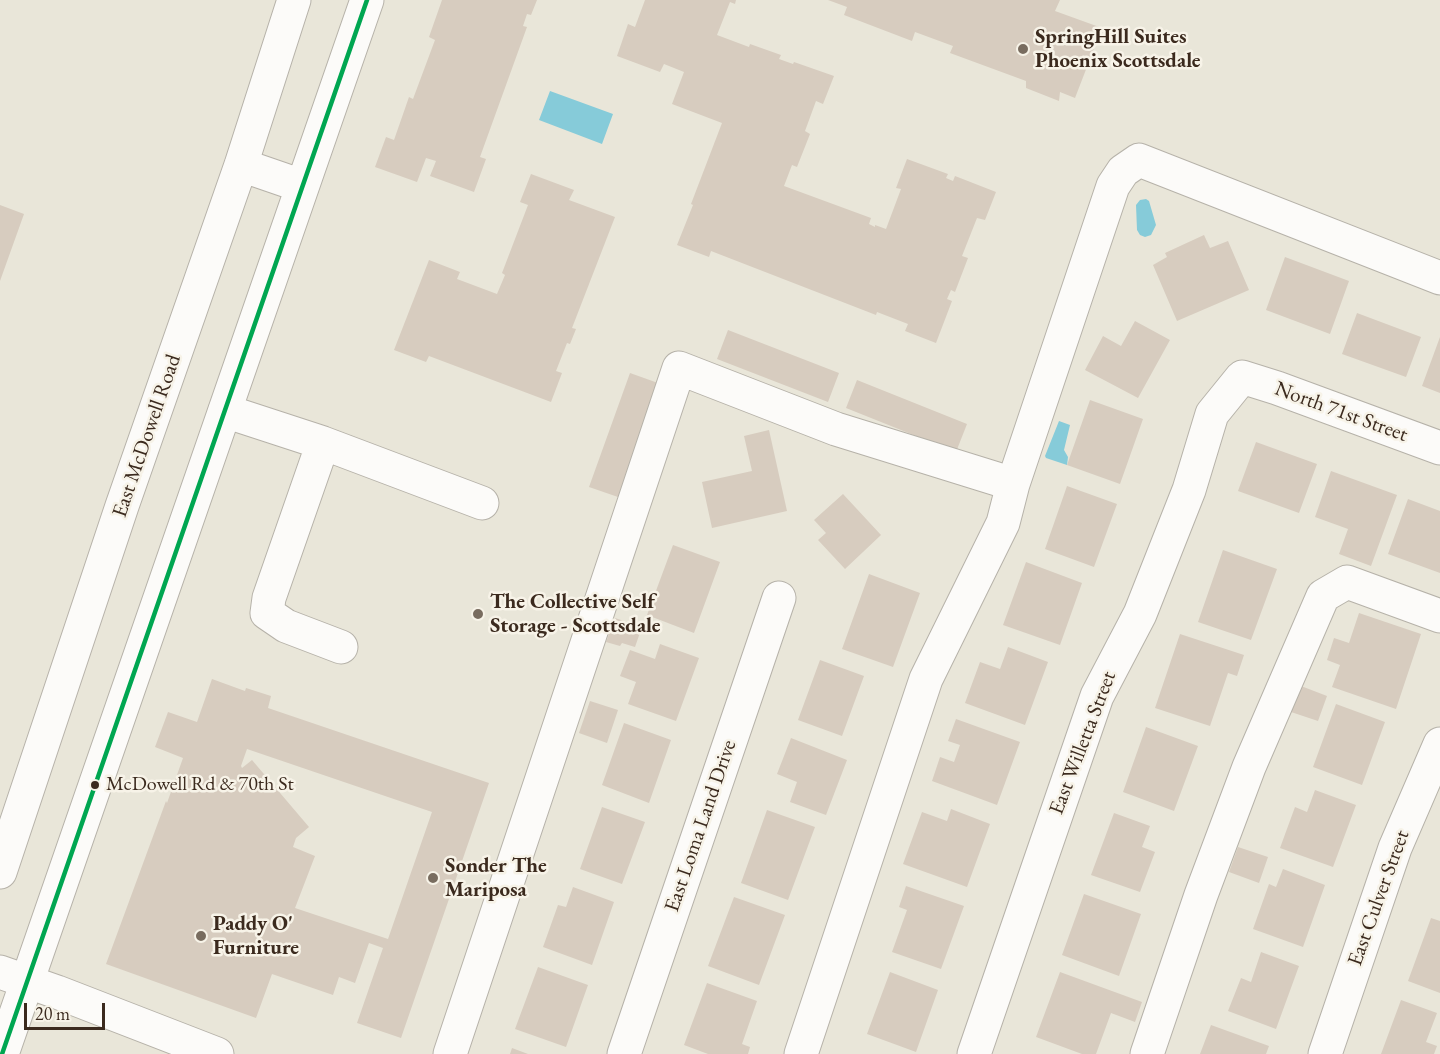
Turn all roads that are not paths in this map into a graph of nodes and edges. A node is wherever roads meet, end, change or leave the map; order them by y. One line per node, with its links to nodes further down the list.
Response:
1 (294, 0): 3 (main road, East McDowell Road)
2 (367, 0): 4 (main road)
3 (241, 165): 4 (main road); 16 (main road, East McDowell Road)
4 (302, 186): 7 (main road)
5 (1440, 278): 10 (main road)
6 (1242, 377): 9 (main road, North 71st Street); 23 (main road, East Willetta Street)
7 (225, 411): 8 (main road); 17 (main road)
8 (322, 443): 11 (main road); 14 (main road)
9 (1440, 448)
10 (1013, 484): 20 (main road); 22 (main road)
11 (482, 503)
12 (779, 598): 21 (main road, East Loma Land Drive)
13 (1440, 616): 24 (main road)
14 (341, 647)
15 (1440, 744): 25 (main road, East Culver Street)
16 (0, 872)
17 (14, 976): 18 (main road); 19 (main road)
18 (2, 1054)
19 (217, 1054)
20 (450, 1054)
21 (624, 1054)
22 (801, 1054)
23 (974, 1054)
24 (1147, 1054)
25 (1325, 1054)

